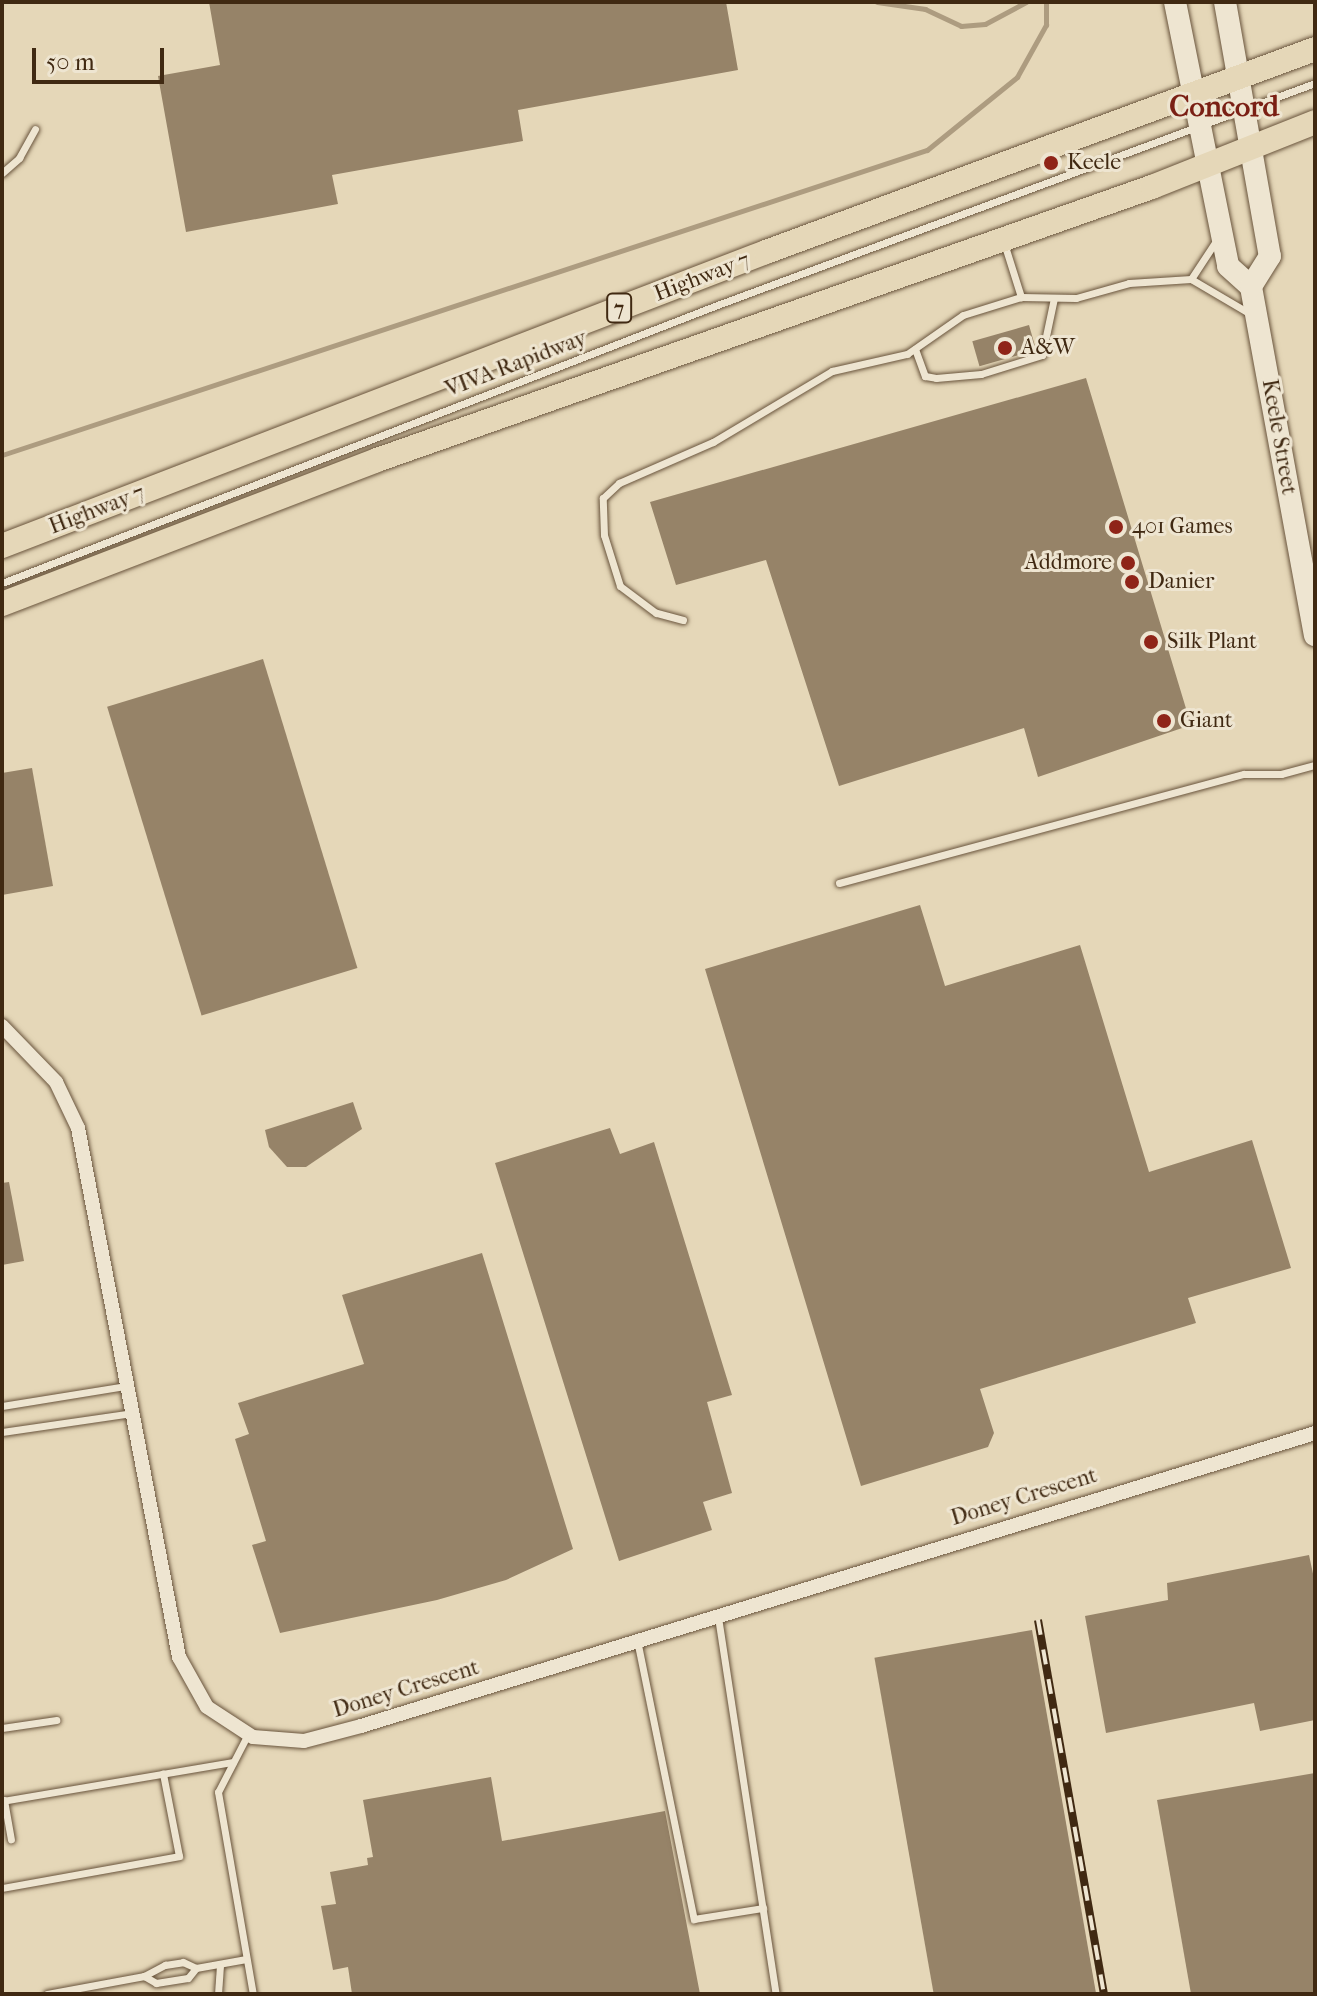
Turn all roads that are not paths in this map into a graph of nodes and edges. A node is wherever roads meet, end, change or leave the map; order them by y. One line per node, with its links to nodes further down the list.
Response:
1 (1175, 2): 6 (main road, Keele Street)
2 (1225, 2): 4 (main road)
3 (1315, 49): 4 (main road, Highway 7 / 7)
4 (1239, 77): 6 (main road, Highway 7 / 7); 7 (main road)
5 (1315, 83): 7 (lane, VIVA Rapidway)
6 (1194, 93): 9 (main road, Keele Street); 22 (main road, Highway 7 / 7)
7 (1244, 110): 9 (lane, VIVA Rapidway); 11 (main road)
8 (1315, 122): 11 (main road)
9 (1201, 126): 12 (main road, Keele Street); 23 (lane, VIVA Rapidway)
10 (35, 129): 13 (lane)
11 (1251, 149): 12 (main road); 17 (main road)
12 (1208, 164): 14 (main road, Keele Street); 15 (main road)
13 (2, 173)
14 (1222, 232): 16 (lane); 17 (main road, Keele Street)
15 (1002, 238): 18 (lane); 24 (main road)
16 (1191, 279): 19 (lane); 20 (lane)
17 (1251, 287): 20 (main road, Keele Street)
18 (1021, 297): 19 (lane); 21 (lane)
19 (1054, 298): 21 (lane)
20 (1257, 318): 26 (main road, Keele Street)
21 (915, 349): 25 (lane)
22 (2, 546)
23 (2, 583)
24 (2, 604)
25 (683, 620)
26 (1315, 635)
27 (1315, 765): 28 (lane)
28 (839, 883)
29 (2, 1026): 30 (street, Doney Crescent)
30 (128, 1386): 31 (lane); 32 (street, Doney Crescent)
31 (2, 1406)
32 (132, 1413): 33 (lane); 39 (street, Doney Crescent)
33 (2, 1432)
34 (1315, 1433): 35 (street, Doney Crescent)
35 (718, 1615): 36 (street, Doney Crescent); 45 (lane)
36 (637, 1640): 39 (street, Doney Crescent); 45 (lane)
37 (56, 1720): 38 (lane)
38 (2, 1728)
39 (248, 1734): 40 (lane)
40 (233, 1762): 41 (lane); 46 (lane)
41 (163, 1774): 42 (lane); 44 (lane)
42 (3, 1800): 43 (lane)
43 (11, 1839)
44 (2, 1888)
45 (763, 1908): 53 (lane)
46 (246, 1959): 47 (lane); 52 (lane)
47 (220, 1964): 48 (lane); 51 (lane)
48 (196, 1968): 49 (lane); 49 (lane)
49 (144, 1976): 50 (lane)
50 (47, 1994)
51 (218, 1994)
52 (253, 1994)
53 (776, 1994)

